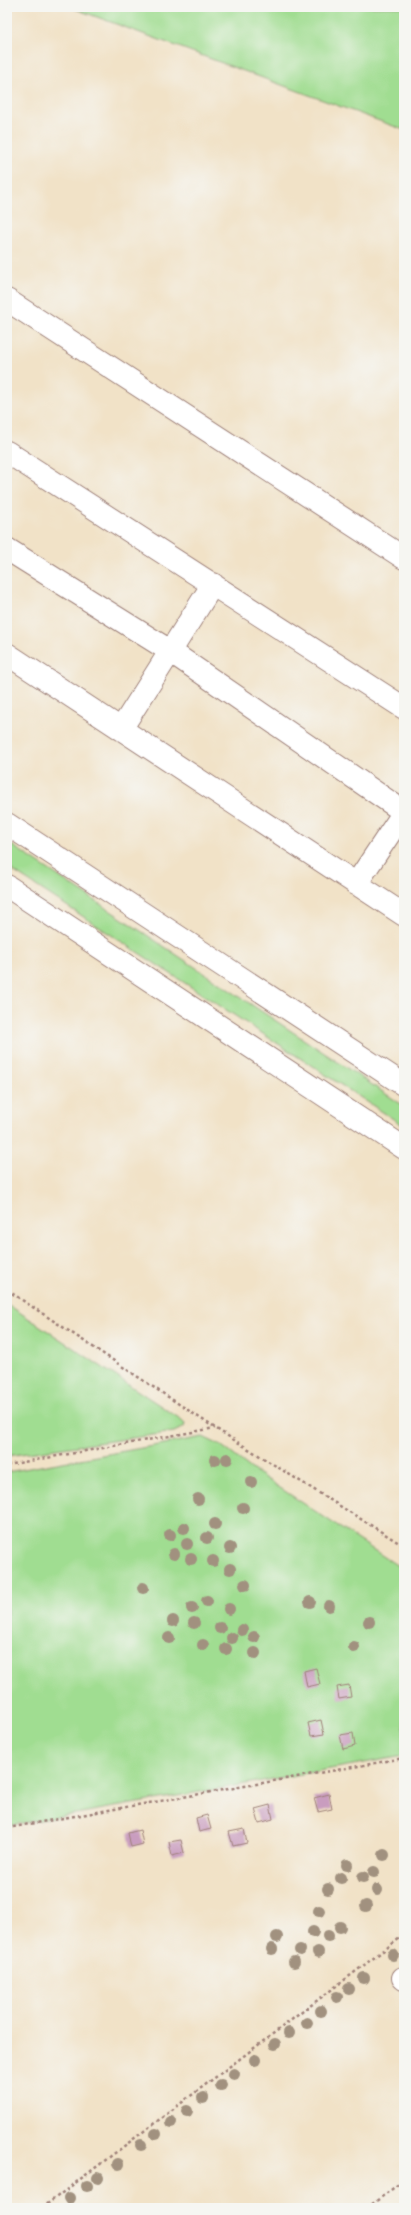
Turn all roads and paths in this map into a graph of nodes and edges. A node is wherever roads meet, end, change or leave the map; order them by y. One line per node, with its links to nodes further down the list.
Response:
1 (7, 300): 4 (street)
2 (7, 452): 5 (street)
3 (7, 549): 6 (street)
4 (404, 558)
5 (212, 584): 6 (street); 8 (street)
6 (170, 651): 9 (street); 10 (street)
7 (7, 654): 9 (street)
8 (404, 708)
9 (121, 729): 12 (street)
10 (404, 812): 12 (street)
11 (7, 824): 15 (street)
12 (356, 884): 14 (street)
13 (7, 886): 16 (street)
14 (404, 915)
15 (404, 1085)
16 (404, 1148)
17 (7, 1290): 18 (path)
18 (214, 1428): 19 (path); 20 (path)
19 (7, 1465)
20 (404, 1546)
21 (404, 1758): 22 (path)
22 (7, 1828)
23 (404, 1935): 25 (path)
24 (404, 2180): 26 (path)
25 (42, 2208)
26 (367, 2208)

